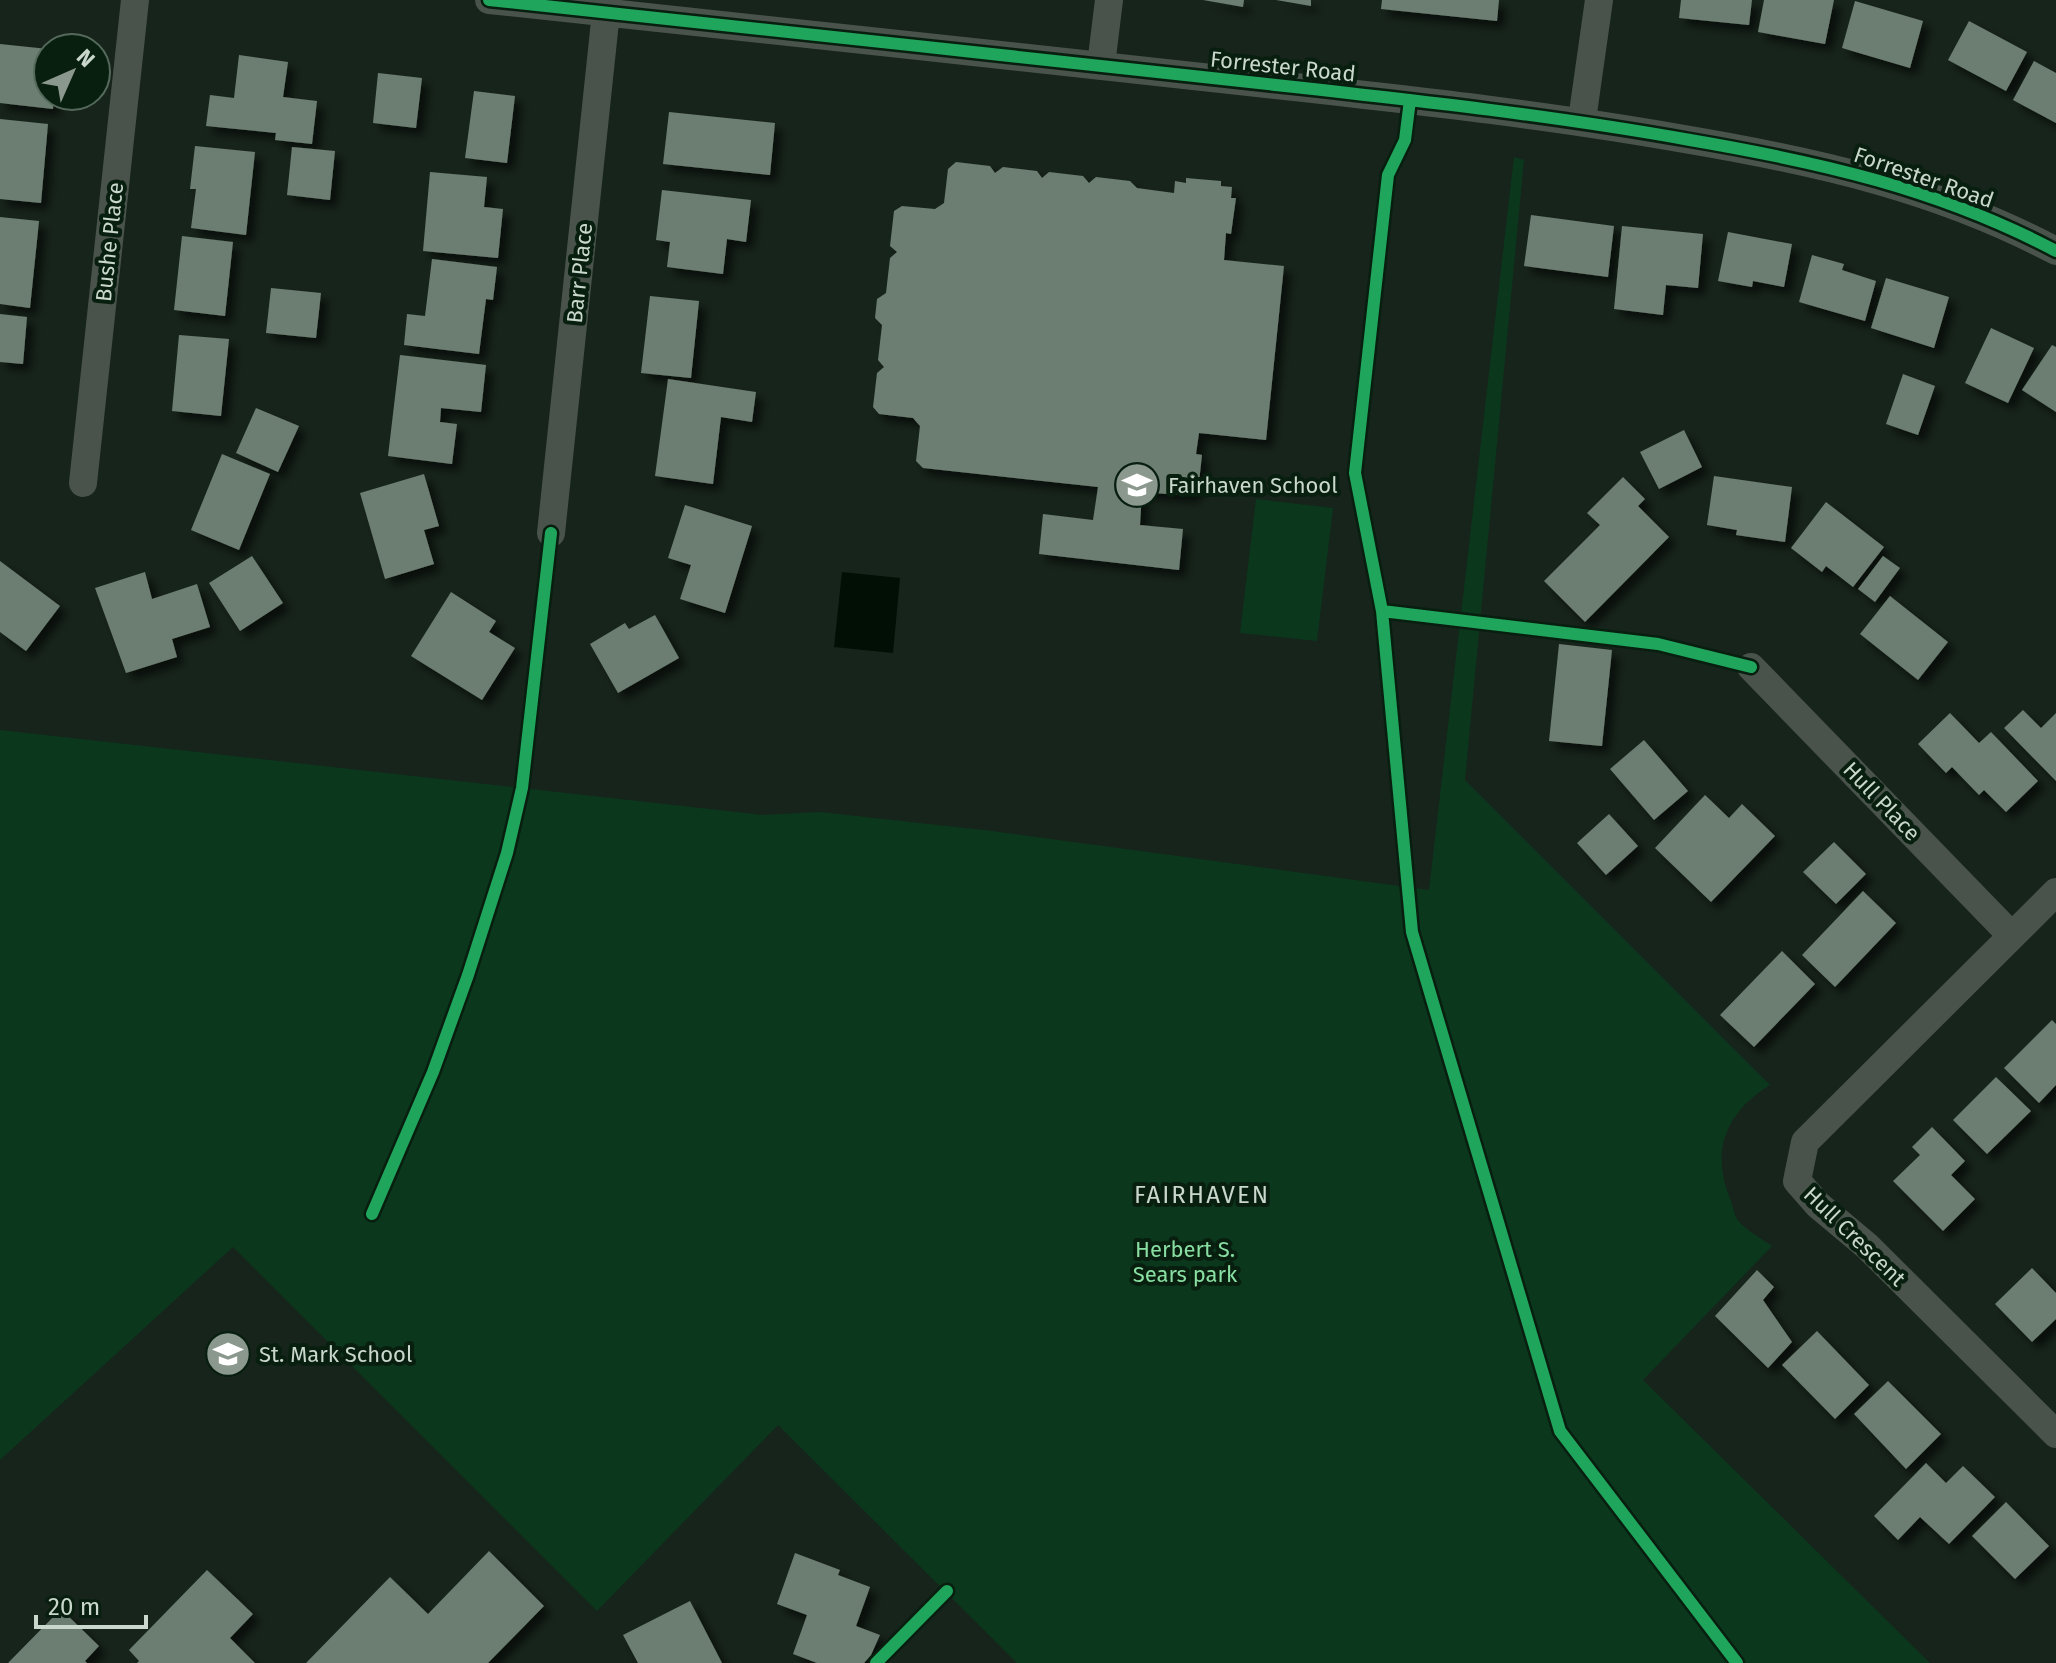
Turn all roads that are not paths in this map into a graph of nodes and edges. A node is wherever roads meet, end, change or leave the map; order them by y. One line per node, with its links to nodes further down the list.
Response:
1 (135, 0): 9 (street, Bushe Place)
2 (489, 0): 5 (street, Forrester Road)
3 (1109, 0): 6 (street)
4 (1599, 0): 7 (street)
5 (606, 12): 6 (street, Forrester Road); 10 (street, Barr Place)
6 (1101, 65): 7 (street, Forrester Road)
7 (1582, 120): 8 (street, Forrester Road)
8 (2056, 251)
9 (83, 483)
10 (551, 533)
11 (1751, 667): 13 (street, Hull Place)
12 (2056, 892): 13 (street, Hull Crescent)
13 (2012, 936): 14 (street, Hull Crescent)
14 (2056, 1434)

